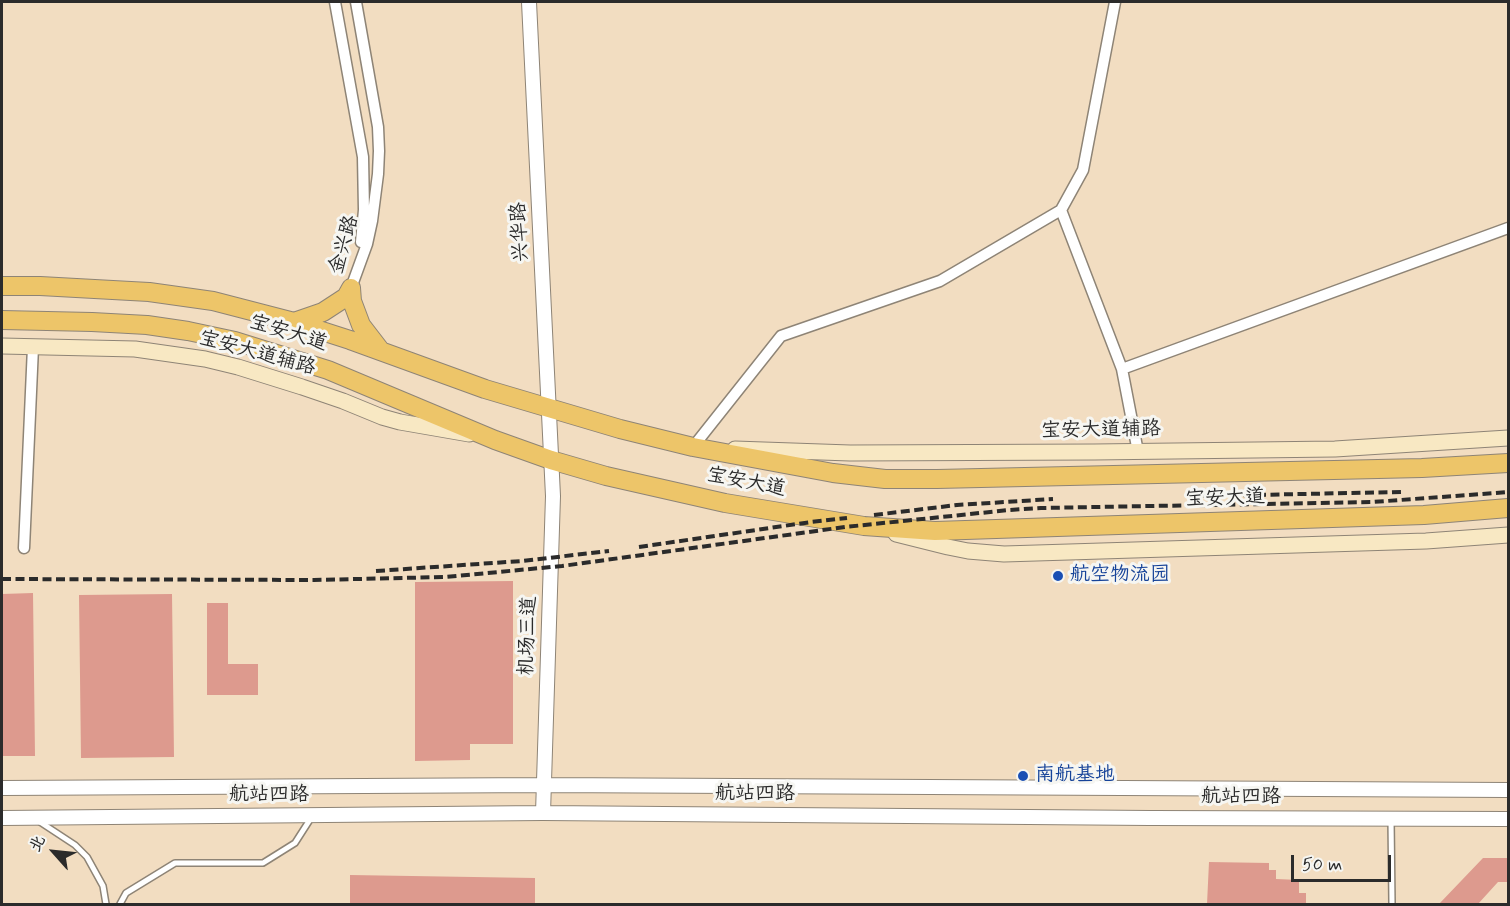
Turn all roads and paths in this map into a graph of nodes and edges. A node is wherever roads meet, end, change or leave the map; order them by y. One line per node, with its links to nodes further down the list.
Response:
1 (335, 2): 8 (street, 金兴路)
2 (356, 2): 8 (street, 金兴路)
3 (529, 2): 15 (street, 兴华路)
4 (1115, 2): 5 (street)
5 (1061, 210): 14 (street); 18 (street)
6 (1509, 228): 14 (street)
7 (2, 286): 10 (main road, 宝安大道)
8 (351, 288): 10 (main road); 13 (main road)
9 (2, 320): 17 (main road, 宝安大道)
10 (294, 322): 13 (main road, 宝安大道)
11 (2, 346): 12 (main road, 宝安大道辅路)
12 (33, 347): 17 (main road, 宝安大道辅路); 25 (street)
13 (381, 351): 15 (main road, 宝安大道)
14 (1122, 369): 19 (street)
15 (549, 408): 18 (main road, 宝安大道); 20 (street, 兴华路)
16 (1509, 438): 19 (main road, 宝安大道辅路)
17 (495, 440): 20 (main road, 宝安大道)
18 (693, 447): 19 (main road, 宝安大道辅路); 21 (main road, 宝安大道)
19 (1138, 452)
20 (551, 460): 23 (main road, 宝安大道); 26 (street, 机场三道)
21 (1509, 463)
22 (1509, 508): 23 (main road, 宝安大道)
23 (864, 526): 24 (main road)
24 (1509, 535)
25 (24, 548)
26 (544, 785): 27 (street, 航站四路); 28 (street, 航站四路); 29 (street, 机场三道)
27 (2, 788)
28 (1509, 790)
29 (543, 813): 30 (street, 航站四路); 33 (street, 航站四路)
30 (313, 815): 31 (street, 航站四路); 36 (lane)
31 (34, 817): 32 (street, 航站四路); 35 (lane)
32 (2, 818)
33 (1391, 818): 34 (street, 航站四路); 37 (lane)
34 (1509, 819)
35 (106, 904)
36 (120, 904)
37 (1392, 904)

